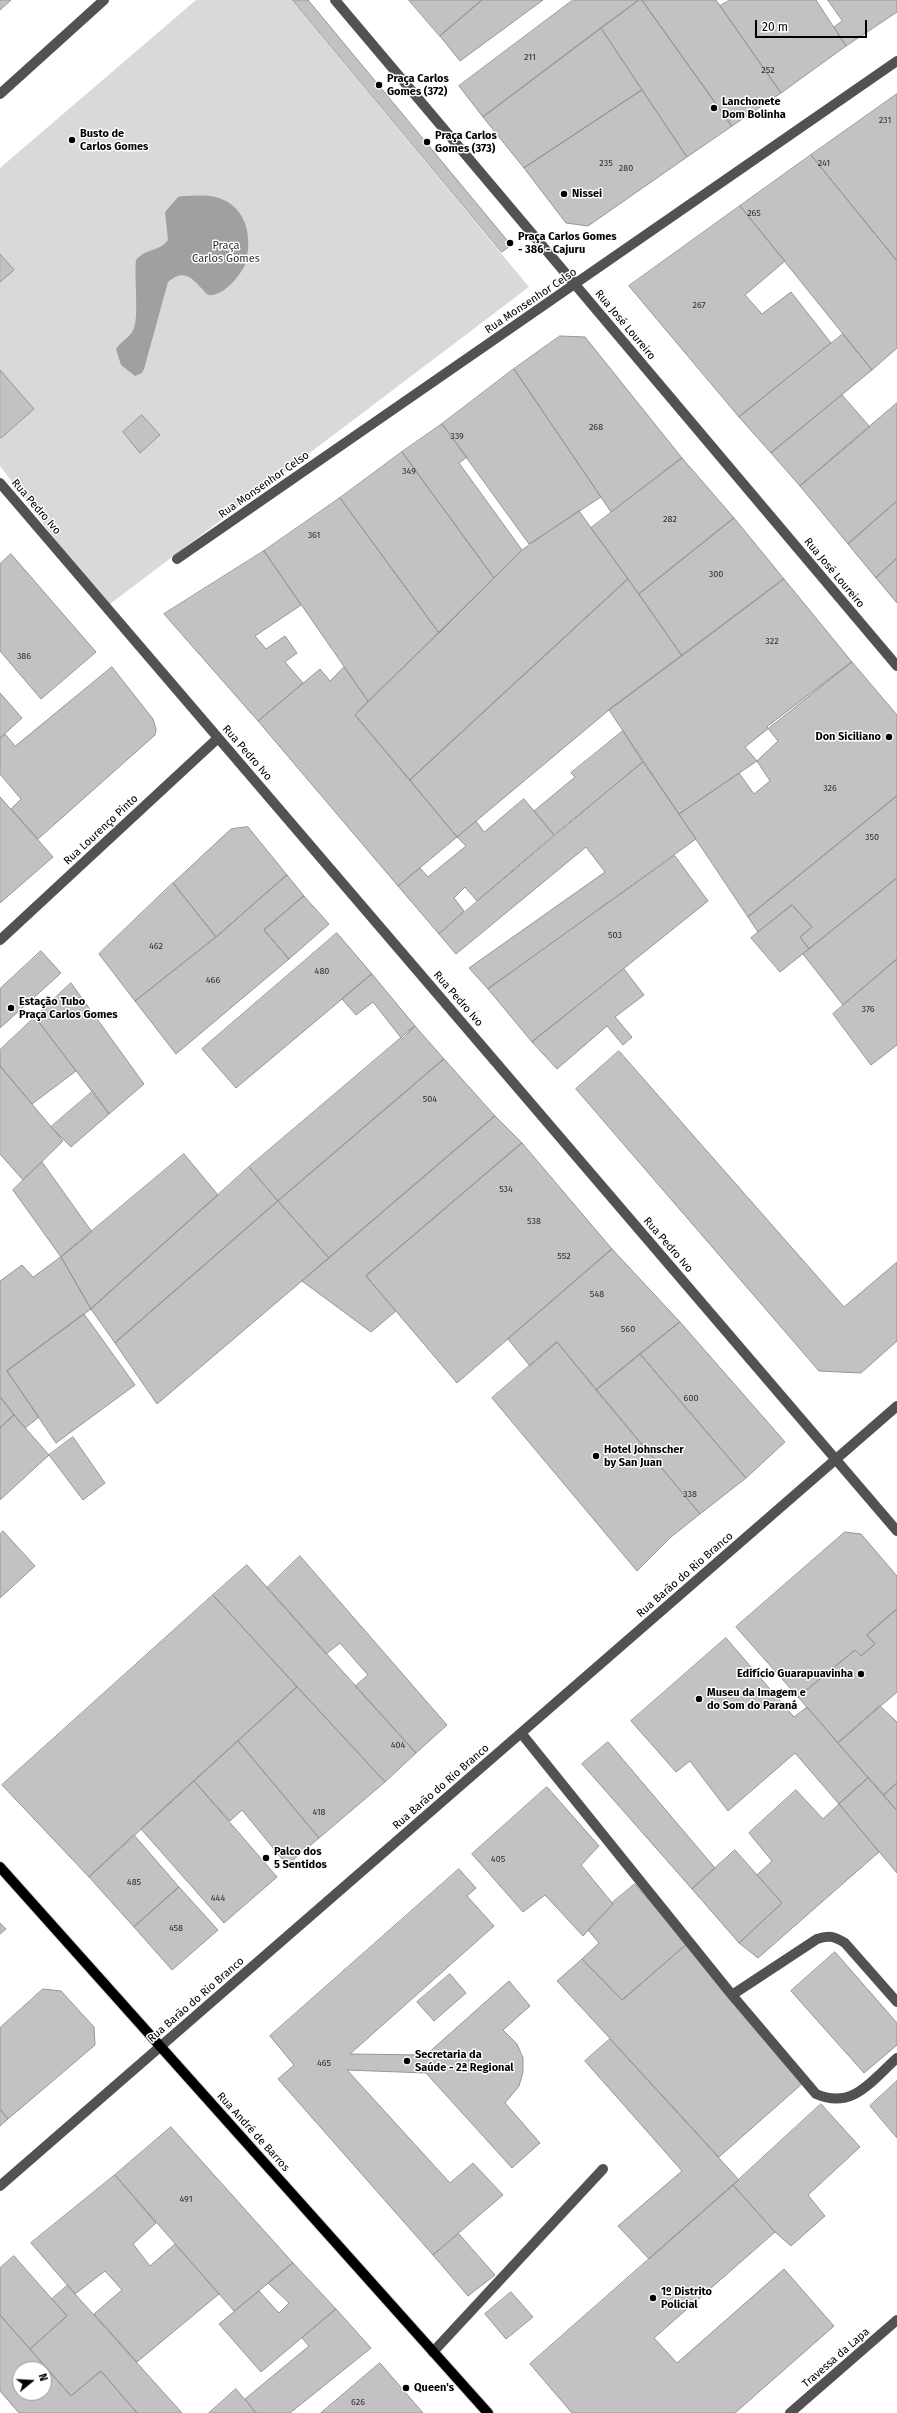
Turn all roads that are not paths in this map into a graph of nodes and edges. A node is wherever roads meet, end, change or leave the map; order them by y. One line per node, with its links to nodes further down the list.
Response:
1 (104, 0): 4 (street)
2 (335, 0): 5 (street, Rua José Loureiro)
3 (897, 61): 5 (street, Rua Monsenhor Celso)
4 (0, 94)
5 (575, 285): 7 (street, Rua Monsenhor Celso); 8 (street, Rua José Loureiro)
6 (0, 483): 9 (street, Rua Pedro Ivo)
7 (177, 559)
8 (897, 666)
9 (218, 738): 10 (street, Rua Lourenço Pinto); 12 (street, Rua Pedro Ivo)
10 (0, 940)
11 (897, 1406): 12 (street, Rua Barão do Rio Branco)
12 (836, 1460): 13 (street, Rua Pedro Ivo); 14 (street, Rua Barão do Rio Branco)
13 (897, 1531)
14 (521, 1733): 16 (street); 18 (street, Rua Barão do Rio Branco)
15 (0, 1867): 18 (main road, Rua André de Barros)
16 (732, 1995): 17 (street); 19 (street)
17 (897, 2002)
18 (160, 2046): 21 (street, Rua Barão do Rio Branco); 23 (main road, Rua André de Barros)
19 (897, 2058)
20 (603, 2169): 23 (street)
21 (0, 2186)
22 (897, 2320): 25 (street, Travessa da Lapa)
23 (433, 2352): 24 (main road, Rua André de Barros)
24 (488, 2413)
25 (790, 2413)

